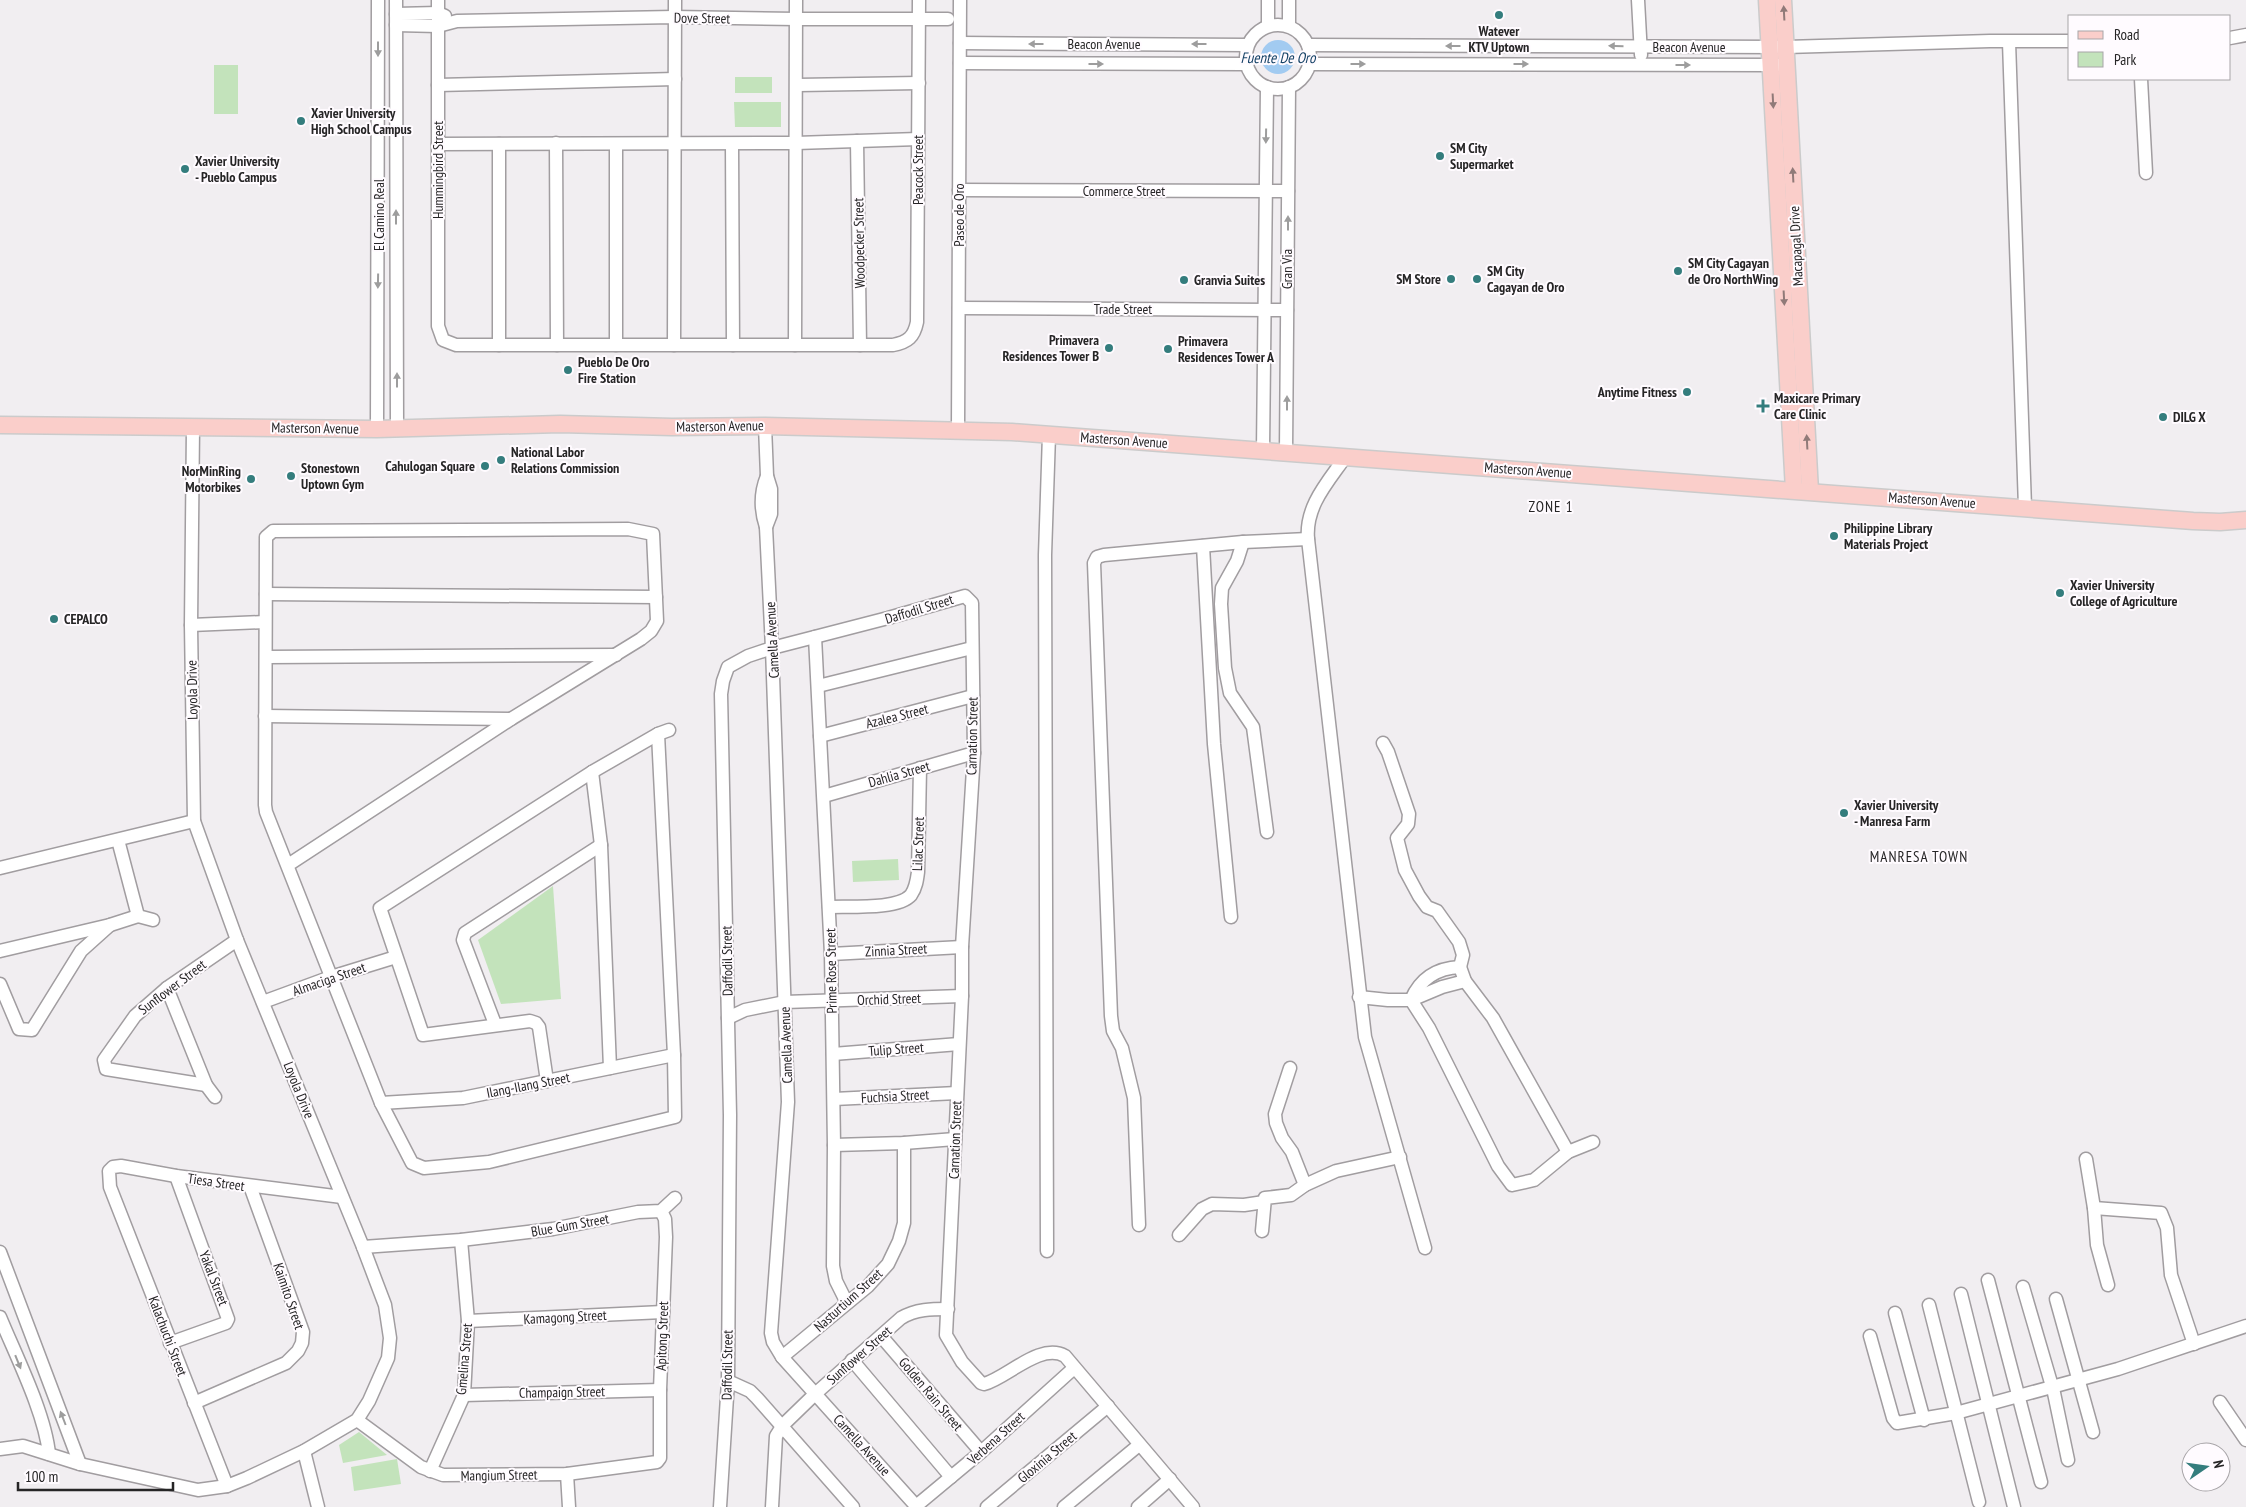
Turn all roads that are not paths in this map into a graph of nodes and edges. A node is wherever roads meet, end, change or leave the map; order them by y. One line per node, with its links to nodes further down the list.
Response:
1 (378, 0): 68 (street, El Camino Real, one-way to 68)
2 (396, 0): 16 (street, El Camino Real)
3 (675, 0): 13 (street)
4 (796, 0): 17 (street)
5 (919, 0): 14 (street, Peacock Street)
6 (960, 0): 24 (street, Paseo de Oro)
7 (1268, 0): 18 (street)
8 (1289, 0): 19 (street)
9 (1638, 0): 27 (street)
10 (1767, 0): 28 (main road, Macapagal Drive)
11 (1783, 0): 28 (main road, Macapagal Drive, one-way to 11)
12 (438, 13): 13 (street, Dove Street); 16 (street, Dove Street); 37 (street, Hummingbird Street)
13 (674, 17): 17 (street, Dove Street); 34 (street)
14 (919, 19): 15 (street, Dove Street); 17 (street, Dove Street); 36 (street, Peacock Street)
15 (948, 19)
16 (396, 20): 67 (street, El Camino Real, one-way to 16)
17 (797, 20): 38 (street)
18 (1268, 26): 19 (street); 25 (street)
19 (1289, 26): 26 (street)
20 (2246, 35): 21 (street)
21 (2231, 38)
22 (2068, 41): 23 (street, Beacon Avenue)
23 (2009, 42): 28 (street, Beacon Avenue); 75 (street)
24 (960, 43): 25 (street, Beacon Avenue, one-way to 24); 29 (street, Paseo de Oro)
25 (1247, 45): 30 (street)
26 (1308, 45): 27 (street, Beacon Avenue, one-way to 26); 31 (street)
27 (1641, 46): 28 (street, Beacon Avenue); 32 (street)
28 (1778, 47): 33 (main road, Macapagal Drive)
29 (960, 63): 30 (street, Beacon Avenue, one-way to 30); 51 (street, Paseo de Oro)
30 (1246, 64): 39 (street)
31 (1309, 64): 32 (street, Beacon Avenue, one-way to 32); 40 (street)
32 (1642, 64): 33 (street, Beacon Avenue, one-way to 33)
33 (1779, 65): 74 (main road, Macapagal Drive)
34 (675, 79): 37 (street); 44 (street)
35 (2141, 80): 50 (street)
36 (919, 83): 38 (street); 41 (street, Peacock Street)
37 (438, 85): 46 (street, Hummingbird Street)
38 (798, 85): 45 (street)
39 (1267, 87): 40 (street); 52 (street, Gran Via, one-way to 52)
40 (1289, 87): 53 (street, Gran Via)
41 (918, 139): 42 (street); 63 (street, Peacock Street)
42 (857, 141): 45 (street); 63 (street, Woodpecker Street)
43 (556, 143): 47 (street); 49 (street); 58 (street)
44 (675, 143): 48 (street); 49 (street); 60 (street)
45 (796, 143): 48 (street); 62 (street)
46 (438, 144): 47 (street); 57 (street, Hummingbird Street)
47 (499, 144): 57 (street)
48 (732, 144): 61 (street)
49 (616, 145): 59 (street)
50 (2146, 173)
51 (959, 190): 52 (street, Commerce Street); 54 (street, Paseo de Oro)
52 (1266, 191): 53 (street, Commerce Street); 55 (street, Gran Via)
53 (1288, 191): 56 (street, Gran Via, one-way to 53)
54 (959, 308): 55 (street, Trade Street); 69 (street, Paseo de Oro)
55 (1264, 310): 56 (street, Trade Street); 71 (street, Gran Via)
56 (1287, 310): 72 (street, Gran Via, one-way to 56)
57 (499, 345): 58 (street)
58 (557, 345): 59 (street)
59 (616, 345): 60 (street)
60 (674, 345): 61 (street)
61 (732, 345): 62 (street)
62 (795, 345): 63 (street)
63 (860, 345)
64 (0, 425): 66 (main road, Masterson Avenue)
65 (765, 426): 67 (main road, Masterson Avenue); 69 (main road, Masterson Avenue); 86 (street, Camella Avenue)
66 (193, 427): 68 (main road, Masterson Avenue); 84 (street, Loyola Drive)
67 (397, 428): 68 (main road, Masterson Avenue)
68 (377, 429)
69 (958, 430): 70 (main road, Masterson Avenue)
70 (1049, 435): 71 (main road, Masterson Avenue); 162 (street)
71 (1263, 450): 72 (main road, Masterson Avenue)
72 (1286, 452): 73 (main road, Masterson Avenue)
73 (1346, 456): 74 (main road, Masterson Avenue); 77 (street)
74 (1802, 490): 75 (main road, Masterson Avenue)
75 (2026, 507): 76 (main road, Masterson Avenue)
76 (2246, 520)
77 (1308, 540): 78 (street); 122 (street)
78 (1243, 542): 79 (street); 101 (street)
79 (1203, 546): 108 (street); 156 (street)
80 (266, 594): 81 (street); 81 (street); 83 (street)
81 (656, 597): 88 (street)
82 (968, 597): 85 (street, Daffodil Street); 87 (street, Carnation Street)
83 (265, 622): 84 (street); 89 (street)
84 (192, 625): 100 (street, Loyola Drive)
85 (815, 637): 86 (street, Daffodil Street); 90 (street, Prime Rose Street)
86 (772, 648): 126 (street, Camella Avenue); 127 (street, Daffodil Street)
87 (972, 648): 90 (street); 91 (street, Carnation Street)
88 (616, 655): 89 (street); 93 (street)
89 (267, 657): 92 (street)
90 (818, 686): 94 (street, Prime Rose Street)
91 (973, 696): 94 (street, Azalea Street); 96 (street, Carnation Street)
92 (264, 716): 93 (street); 104 (street)
93 (511, 719): 104 (street)
94 (820, 736): 99 (street, Prime Rose Street)
95 (1383, 744): 116 (street)
96 (974, 753): 97 (street, Dahlia Street); 112 (street, Carnation Street)
97 (920, 768): 99 (street, Dahlia Street); 106 (street, Lilac Street)
98 (592, 772): 103 (street); 115 (street); 131 (street)
99 (824, 796): 106 (street, Prime Rose Street)
100 (194, 821): 102 (street); 111 (street, Loyola Drive)
101 (1267, 832)
102 (118, 840): 105 (street); 107 (street)
103 (601, 845): 128 (street); 132 (street)
104 (288, 865): 117 (street)
105 (0, 868)
106 (829, 907): 114 (street, Prime Rose Street)
107 (138, 916): 109 (street); 110 (street)
108 (1231, 917)
109 (153, 920)
110 (110, 925): 113 (street); 119 (street)
111 (237, 940): 120 (street, Sunflower Street); 125 (street, Loyola Drive)
112 (962, 946): 114 (street, Zinnia Street); 121 (street, Carnation Street)
113 (0, 951)
114 (831, 954): 124 (street, Prime Rose Street)
115 (396, 957): 117 (street, Almaciga Street); 128 (street)
116 (1460, 967): 118 (street); 123 (street)
117 (331, 977): 125 (street, Almaciga Street); 139 (street)
118 (1465, 980): 123 (street); 144 (street)
119 (0, 984)
120 (166, 988): 135 (street); 135 (street, Sunflower Street)
121 (962, 996): 124 (street, Orchid Street); 129 (street, Carnation Street)
122 (1359, 997): 123 (street); 145 (street)
123 (1411, 1000): 144 (street)
124 (832, 1001): 126 (street, Orchid Street); 130 (street, Prime Rose Street)
125 (263, 1002): 151 (street, Loyola Drive)
126 (785, 1002): 127 (street, Orchid Street); 181 (street, Camella Avenue)
127 (728, 1018): 185 (street, Daffodil Street)
128 (495, 1024): 134 (street)
129 (959, 1044): 130 (street, Tulip Street); 136 (street, Carnation Street)
130 (833, 1054): 138 (street, Prime Rose Street)
131 (674, 1055): 132 (street, Ilang-Ilang Street); 139 (street)
132 (610, 1068): 134 (street, Ilang-Ilang Street)
133 (1290, 1068): 148 (street)
134 (547, 1081): 139 (street, Ilang-Ilang Street)
135 (206, 1085): 137 (street)
136 (957, 1093): 138 (street, Fuchsia Street); 140 (street, Carnation Street)
137 (216, 1097)
138 (834, 1099): 143 (street, Prime Rose Street)
139 (381, 1103)
140 (955, 1138): 142 (street); 171 (street, Carnation Street)
141 (1593, 1142): 144 (street)
142 (904, 1143): 143 (street); 169 (street, Nasturtium Street)
143 (834, 1145): 169 (street, Prime Rose Street)
144 (1568, 1152)
145 (1400, 1157): 148 (street); 161 (street)
146 (2086, 1159): 154 (street)
147 (176, 1176): 149 (street, Tiesa Street); 150 (street, Tiesa Street); 179 (street, Yakal Street)
148 (1305, 1185): 153 (street)
149 (110, 1186): 179 (street, Kalachuchi Street)
150 (250, 1186): 151 (street, Tiesa Street); 192 (street, Kaimito Street)
151 (342, 1197): 160 (street, Loyola Drive)
152 (675, 1198): 155 (street)
153 (1264, 1202): 157 (street); 158 (street)
154 (2094, 1208): 165 (street); 180 (street)
155 (661, 1211): 159 (street, Blue Gum Street); 172 (street, Apitong Street)
156 (1139, 1225)
157 (1262, 1231)
158 (1179, 1236)
159 (461, 1240): 160 (street, Blue Gum Street); 175 (street, Gmelina Street)
160 (363, 1247): 196 (street, Loyola Drive)
161 (1425, 1248)
162 (1047, 1251)
163 (0, 1252): 208 (street, one-way to 163)
164 (1988, 1280): 190 (street)
165 (2108, 1286)
166 (2023, 1287): 186 (street)
167 (1961, 1294): 193 (street)
168 (2056, 1299): 184 (street)
169 (847, 1303): 181 (street, Nasturtium Street)
170 (1929, 1305): 195 (street)
171 (948, 1310): 177 (street, Sunflower Street); 183 (street, Carnation Street)
172 (663, 1312): 175 (street, Kamagong Street); 187 (street, Apitong Street)
173 (1895, 1313): 197 (street)
174 (0, 1317): 205 (street, one-way to 205)
175 (468, 1320): 189 (street, Gmelina Street)
176 (2246, 1326): 180 (street)
177 (881, 1336): 182 (street, Sunflower Street); 204 (street, Golden Rain Street)
178 (1870, 1336): 197 (street)
179 (170, 1343): 192 (street, Kalachuchi Street)
180 (2194, 1344): 184 (street)
181 (782, 1357): 188 (street, Camella Avenue)
182 (852, 1360): 188 (street, Sunflower Street); 211 (street)
183 (1074, 1368): 194 (street, Carnation Street); 204 (street, Verbena Street)
184 (2079, 1379): 186 (street); 199 (street)
185 (728, 1381): 198 (street); 219 (street, Daffodil Street)
186 (2052, 1386): 190 (street); 206 (street)
187 (660, 1390): 189 (street, Champaign Street); 207 (street, Apitong Street)
188 (815, 1394): 198 (street, Sunflower Street); 216 (street, Camella Avenue)
189 (464, 1395): 209 (street, Gmelina Street)
190 (2018, 1395): 193 (street); 213 (street)
191 (2220, 1402): 200 (street)
192 (194, 1403): 214 (street, Kalachuchi Street)
193 (1987, 1403): 195 (street); 226 (street)
194 (1108, 1406): 201 (street, Carnation Street); 222 (street, Gloxinia Street)
195 (1956, 1413): 197 (street); 215 (street)
196 (357, 1420): 203 (street); 209 (street, Mangium Street)
197 (1924, 1420)
198 (783, 1426): 220 (street); 221 (street)
199 (2093, 1432)
200 (2246, 1440)
201 (1139, 1445): 212 (street, Carnation Street); 223 (street)
202 (0, 1449): 205 (street)
203 (304, 1450): 214 (street); 217 (street)
204 (981, 1452): 211 (street, Verbena Street)
205 (49, 1454): 208 (street)
206 (2068, 1460)
207 (657, 1462): 210 (street, Mangium Street)
208 (80, 1464): 214 (street)
209 (430, 1471): 210 (street, Mangium Street)
210 (567, 1474): 218 (street)
211 (951, 1477): 216 (street, Verbena Street)
212 (1170, 1479): 224 (street); 225 (street, Carnation Street)
213 (2041, 1482)
214 (227, 1486)
215 (1979, 1502)
216 (917, 1506)
217 (318, 1507)
218 (569, 1507)
219 (720, 1507)
220 (772, 1507)
221 (853, 1507)
222 (987, 1507)
223 (1064, 1507)
224 (1138, 1507)
225 (1193, 1507)
226 (2014, 1507)

